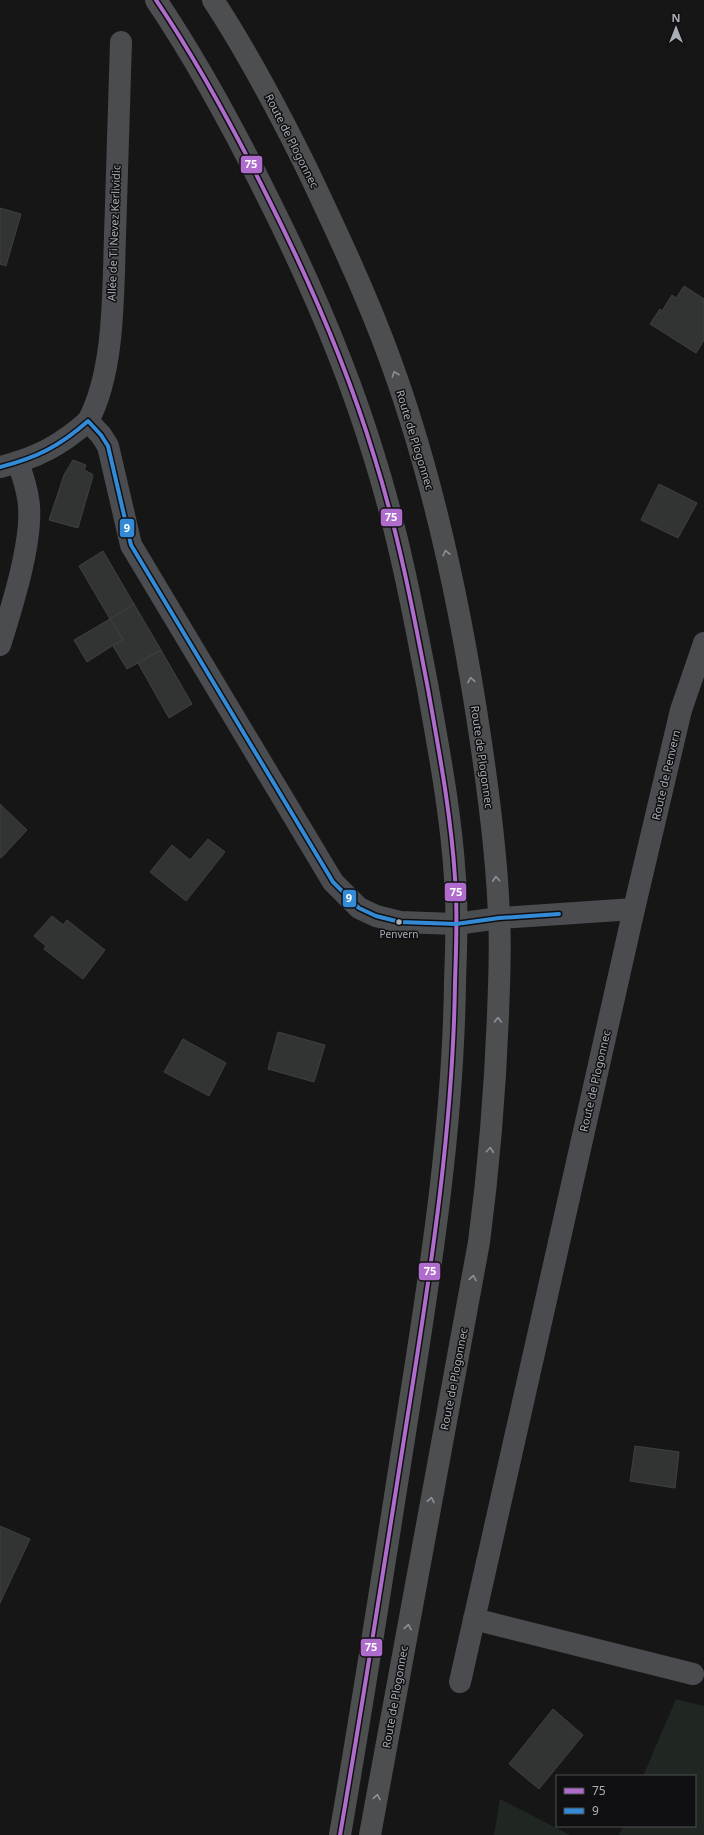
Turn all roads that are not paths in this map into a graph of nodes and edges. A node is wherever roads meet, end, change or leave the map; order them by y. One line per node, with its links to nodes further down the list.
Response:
1 (156, 0): 10 (main road)
2 (213, 0): 9 (main road, Route de Plogonnec, one-way to 2)
3 (121, 42): 4 (street, Allée de Ti Nevez Kerlividic)
4 (88, 421): 5 (street); 10 (street)
5 (9, 464): 7 (street)
6 (704, 643): 8 (street, Route de Penvern)
7 (0, 645)
8 (634, 909): 9 (street); 11 (street, Route de Plogonnec)
9 (499, 918): 10 (street); 15 (main road, Route de Plogonnec, one-way to 9)
10 (456, 924): 14 (main road)
11 (474, 1619): 12 (street); 13 (street, Route de Plogonnec)
12 (693, 1674)
13 (460, 1682)
14 (340, 1835)
15 (370, 1835)

